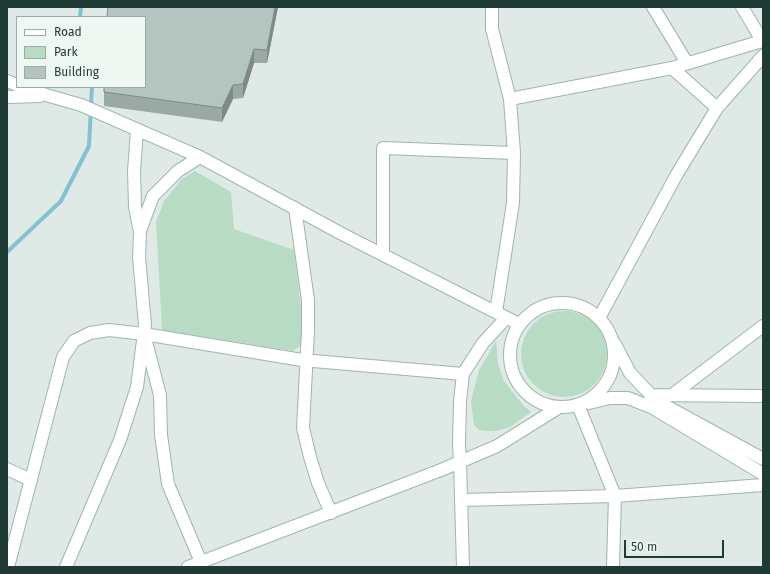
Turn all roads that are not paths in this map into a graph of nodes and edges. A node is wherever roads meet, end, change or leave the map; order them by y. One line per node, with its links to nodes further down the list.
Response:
1 (654, 7): 6 (street)
2 (742, 7): 4 (street)
3 (493, 8): 11 (street)
4 (763, 42): 6 (street)
5 (763, 56): 12 (street)
6 (687, 64): 7 (street)
7 (672, 68): 11 (street); 12 (street)
8 (26, 88): 9 (street)
9 (46, 95): 10 (street); 13 (street)
10 (7, 97)
11 (510, 98): 14 (street)
12 (717, 108): 20 (street)
13 (138, 130): 15 (street); 17 (street)
14 (514, 153): 18 (street); 19 (street)
15 (200, 157): 16 (street); 17 (street)
16 (295, 208): 18 (street); 25 (street)
17 (140, 232): 24 (street)
18 (382, 254): 19 (street)
19 (501, 315): 21 (street); 26 (street)
20 (599, 318): 21 (street); 23 (street)
21 (519, 324): 32 (street)
22 (763, 326): 28 (street)
23 (608, 330): 27 (street); 31 (street)
24 (144, 334): 25 (street); 37 (street); 43 (street); 44 (street)
25 (306, 361): 26 (street); 41 (street)
26 (463, 374): 34 (street)
27 (651, 395): 28 (street); 30 (street); 33 (street)
28 (672, 395): 29 (street)
29 (763, 396)
30 (628, 398): 31 (street); 36 (street)
31 (580, 405): 32 (street); 39 (street)
32 (558, 408): 34 (street)
33 (763, 459)
34 (460, 462): 40 (street); 41 (street)
35 (7, 469): 37 (street)
36 (763, 474)
37 (31, 480): 42 (street)
38 (763, 485): 39 (street)
39 (615, 496): 40 (street); 47 (street)
40 (461, 500): 46 (street)
41 (331, 512): 43 (street)
42 (9, 559)
43 (201, 562): 45 (street)
44 (66, 567)
45 (188, 567)
46 (463, 567)
47 (613, 567)

